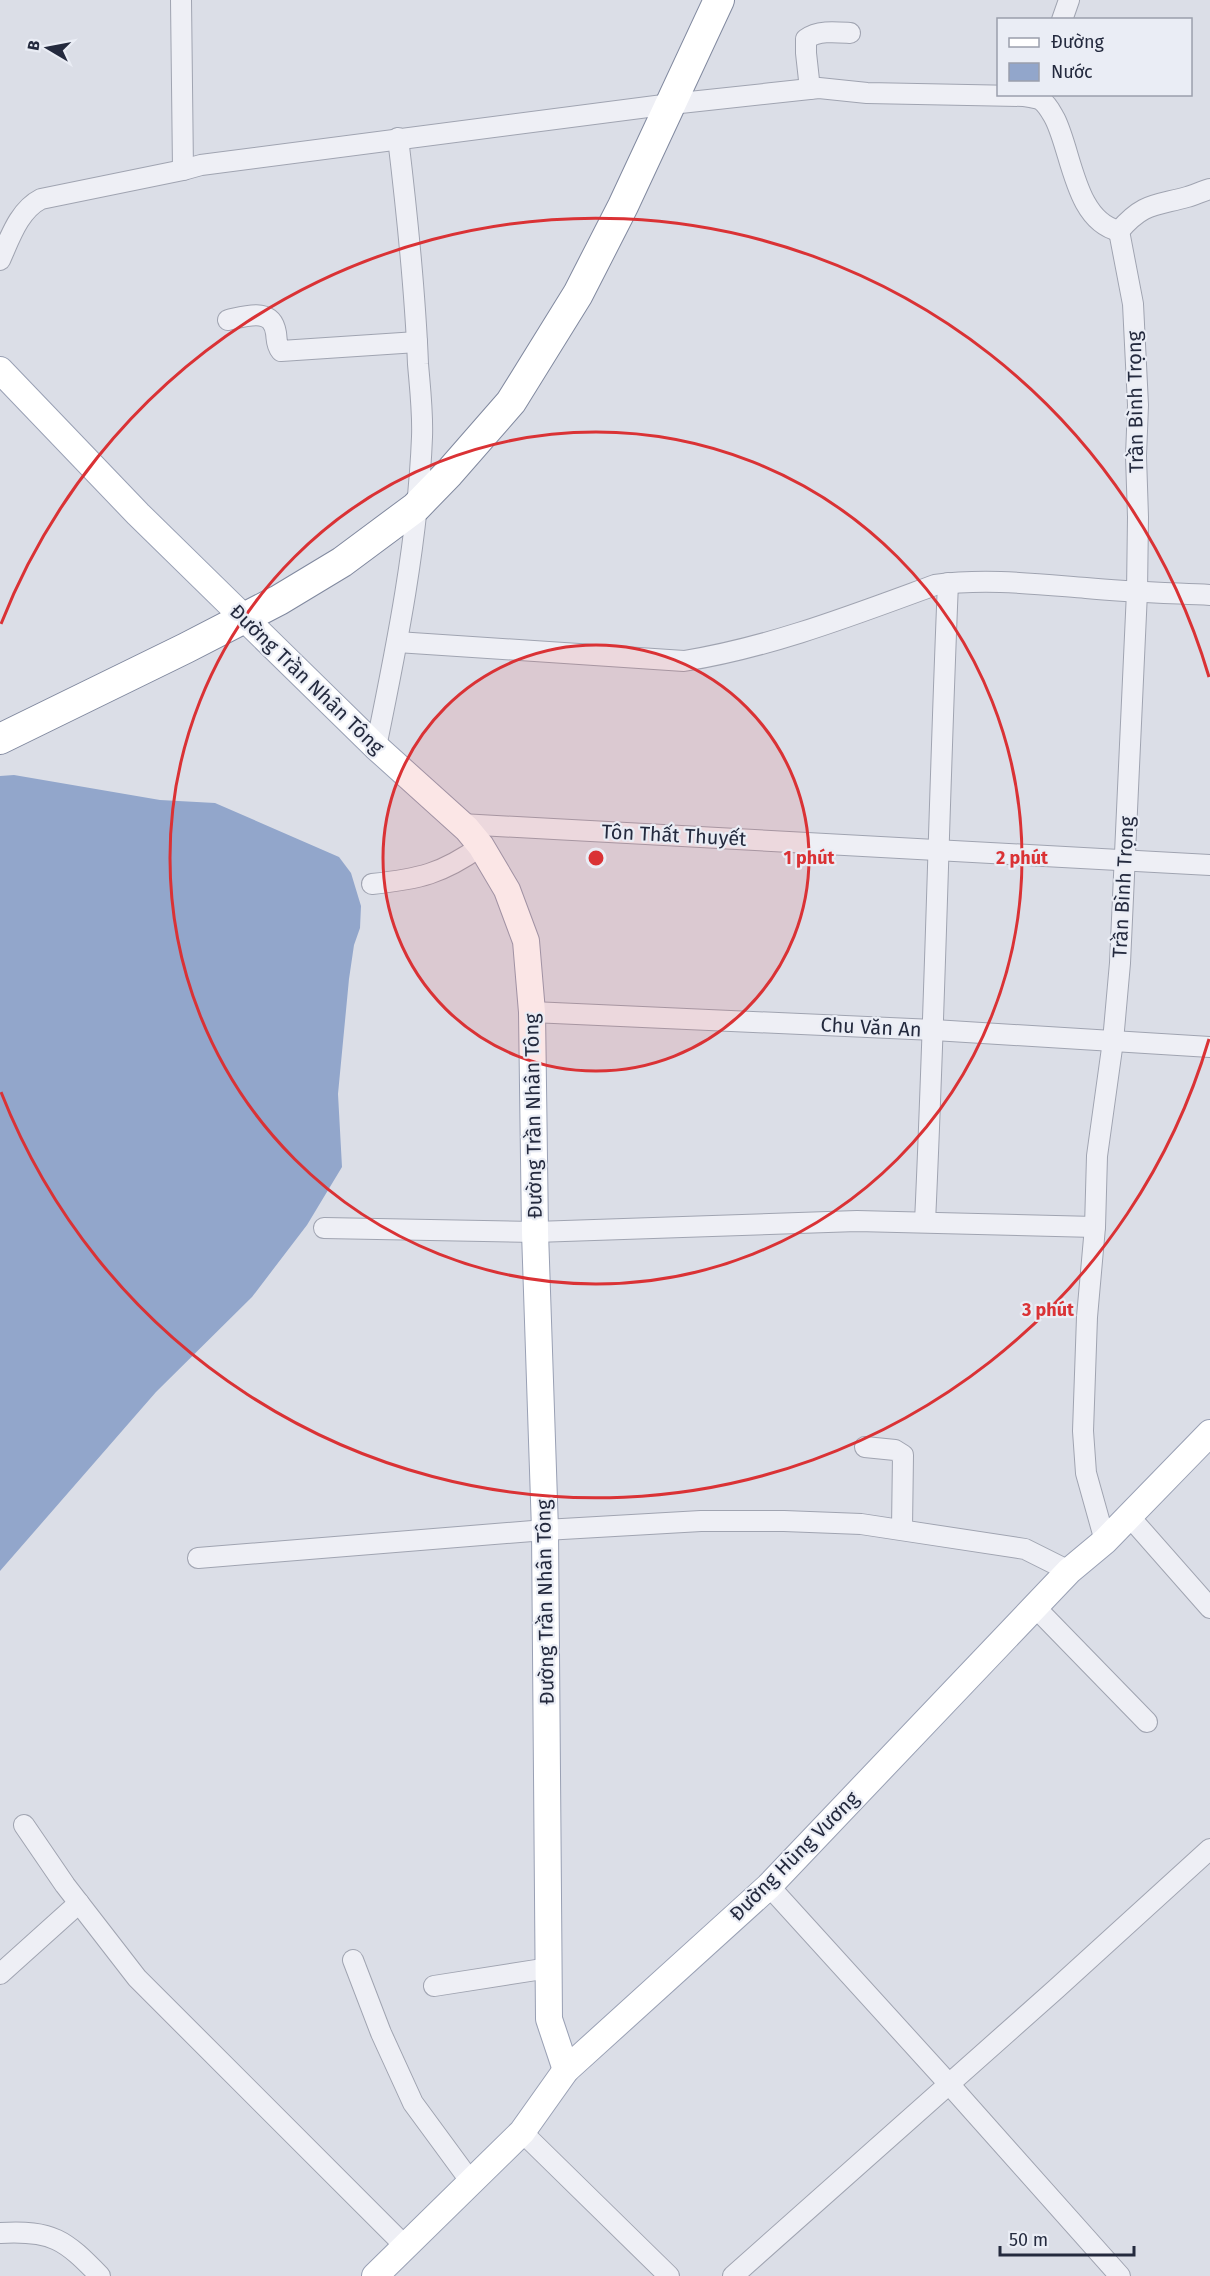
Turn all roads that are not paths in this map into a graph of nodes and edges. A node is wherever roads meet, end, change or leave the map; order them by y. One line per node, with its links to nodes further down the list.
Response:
1 (181, 0): 11 (street)
2 (719, 0): 9 (highway)
3 (1069, 0): 4 (street)
4 (1063, 18)
5 (850, 33): 6 (street)
6 (810, 89): 7 (street); 9 (street)
7 (997, 96)
8 (1037, 97): 13 (street)
9 (671, 104): 10 (street); 18 (highway)
10 (398, 138): 11 (street); 16 (street)
11 (183, 170): 14 (street)
12 (1210, 189): 13 (street)
13 (1119, 231): 20 (street, Trần Bình Trọng)
14 (0, 260)
15 (228, 320): 16 (street)
16 (417, 342): 18 (street)
17 (0, 370): 22 (main road, Đường Trần Nhân Tông)
18 (416, 507): 22 (highway); 23 (street)
19 (948, 584): 20 (street); 23 (street); 28 (street)
20 (1137, 592): 21 (street); 29 (street, Trần Bình Trọng)
21 (1210, 595)
22 (245, 618): 24 (highway); 25 (main road, Đường Trần Nhân Tông)
23 (397, 642): 25 (street)
24 (0, 739)
25 (376, 747): 26 (main road, Đường Trần Nhân Tông)
26 (461, 824): 27 (main road, Đường Trần Nhân Tông); 28 (street, Tôn Thất Thuyết)
27 (481, 846): 31 (street); 32 (main road, Đường Trần Nhân Tông)
28 (937, 848): 29 (street, Tôn Thất Thuyết); 33 (street)
29 (1124, 860): 30 (street, Tôn Thất Thuyết); 34 (street, Trần Bình Trọng)
30 (1210, 865)
31 (372, 884)
32 (532, 1012): 33 (street, Chu Văn An); 39 (main road, Đường Trần Nhân Tông)
33 (934, 1030): 34 (street, Chu Văn An); 36 (street)
34 (1113, 1041): 35 (street, Chu Văn An); 37 (street, Trần Bình Trọng)
35 (1210, 1047)
36 (925, 1222): 37 (street); 39 (street)
37 (1095, 1227): 45 (street, Trần Bình Trọng)
38 (324, 1228): 39 (street)
39 (535, 1232): 44 (main road, Đường Trần Nhân Tông)
40 (1210, 1433): 42 (main road, Đường Hùng Vương)
41 (865, 1447): 43 (street)
42 (1129, 1516): 45 (main road, Đường Hùng Vương); 49 (street)
43 (902, 1529): 44 (street); 47 (street)
44 (546, 1530): 46 (street); 56 (main road, Đường Trần Nhân Tông)
45 (1105, 1541): 47 (main road, Đường Hùng Vương)
46 (198, 1558)
47 (1069, 1571): 48 (main road, Đường Hùng Vương)
48 (1035, 1607): 50 (street); 53 (main road, Đường Hùng Vương)
49 (1210, 1608)
50 (1147, 1722)
51 (24, 1825): 54 (street)
52 (1210, 1849): 60 (street)
53 (769, 1886): 59 (main road, Đường Hùng Vương); 60 (street)
54 (79, 1903): 57 (street); 64 (street)
55 (353, 1960): 62 (street)
56 (549, 1968): 58 (street); 59 (main road, Đường Trần Nhân Tông)
57 (0, 1974)
58 (434, 1986)
59 (566, 2070): 61 (main road, Đường Hùng Vương)
60 (950, 2084): 68 (street); 69 (street)
61 (522, 2132): 62 (main road, Đường Hùng Vương); 67 (street)
62 (471, 2182): 64 (main road, Đường Hùng Vương)
63 (0, 2233): 65 (street)
64 (405, 2246): 66 (main road, Đường Hùng Vương)
65 (100, 2276)
66 (375, 2276)
67 (669, 2276)
68 (733, 2276)
69 (1120, 2276)

